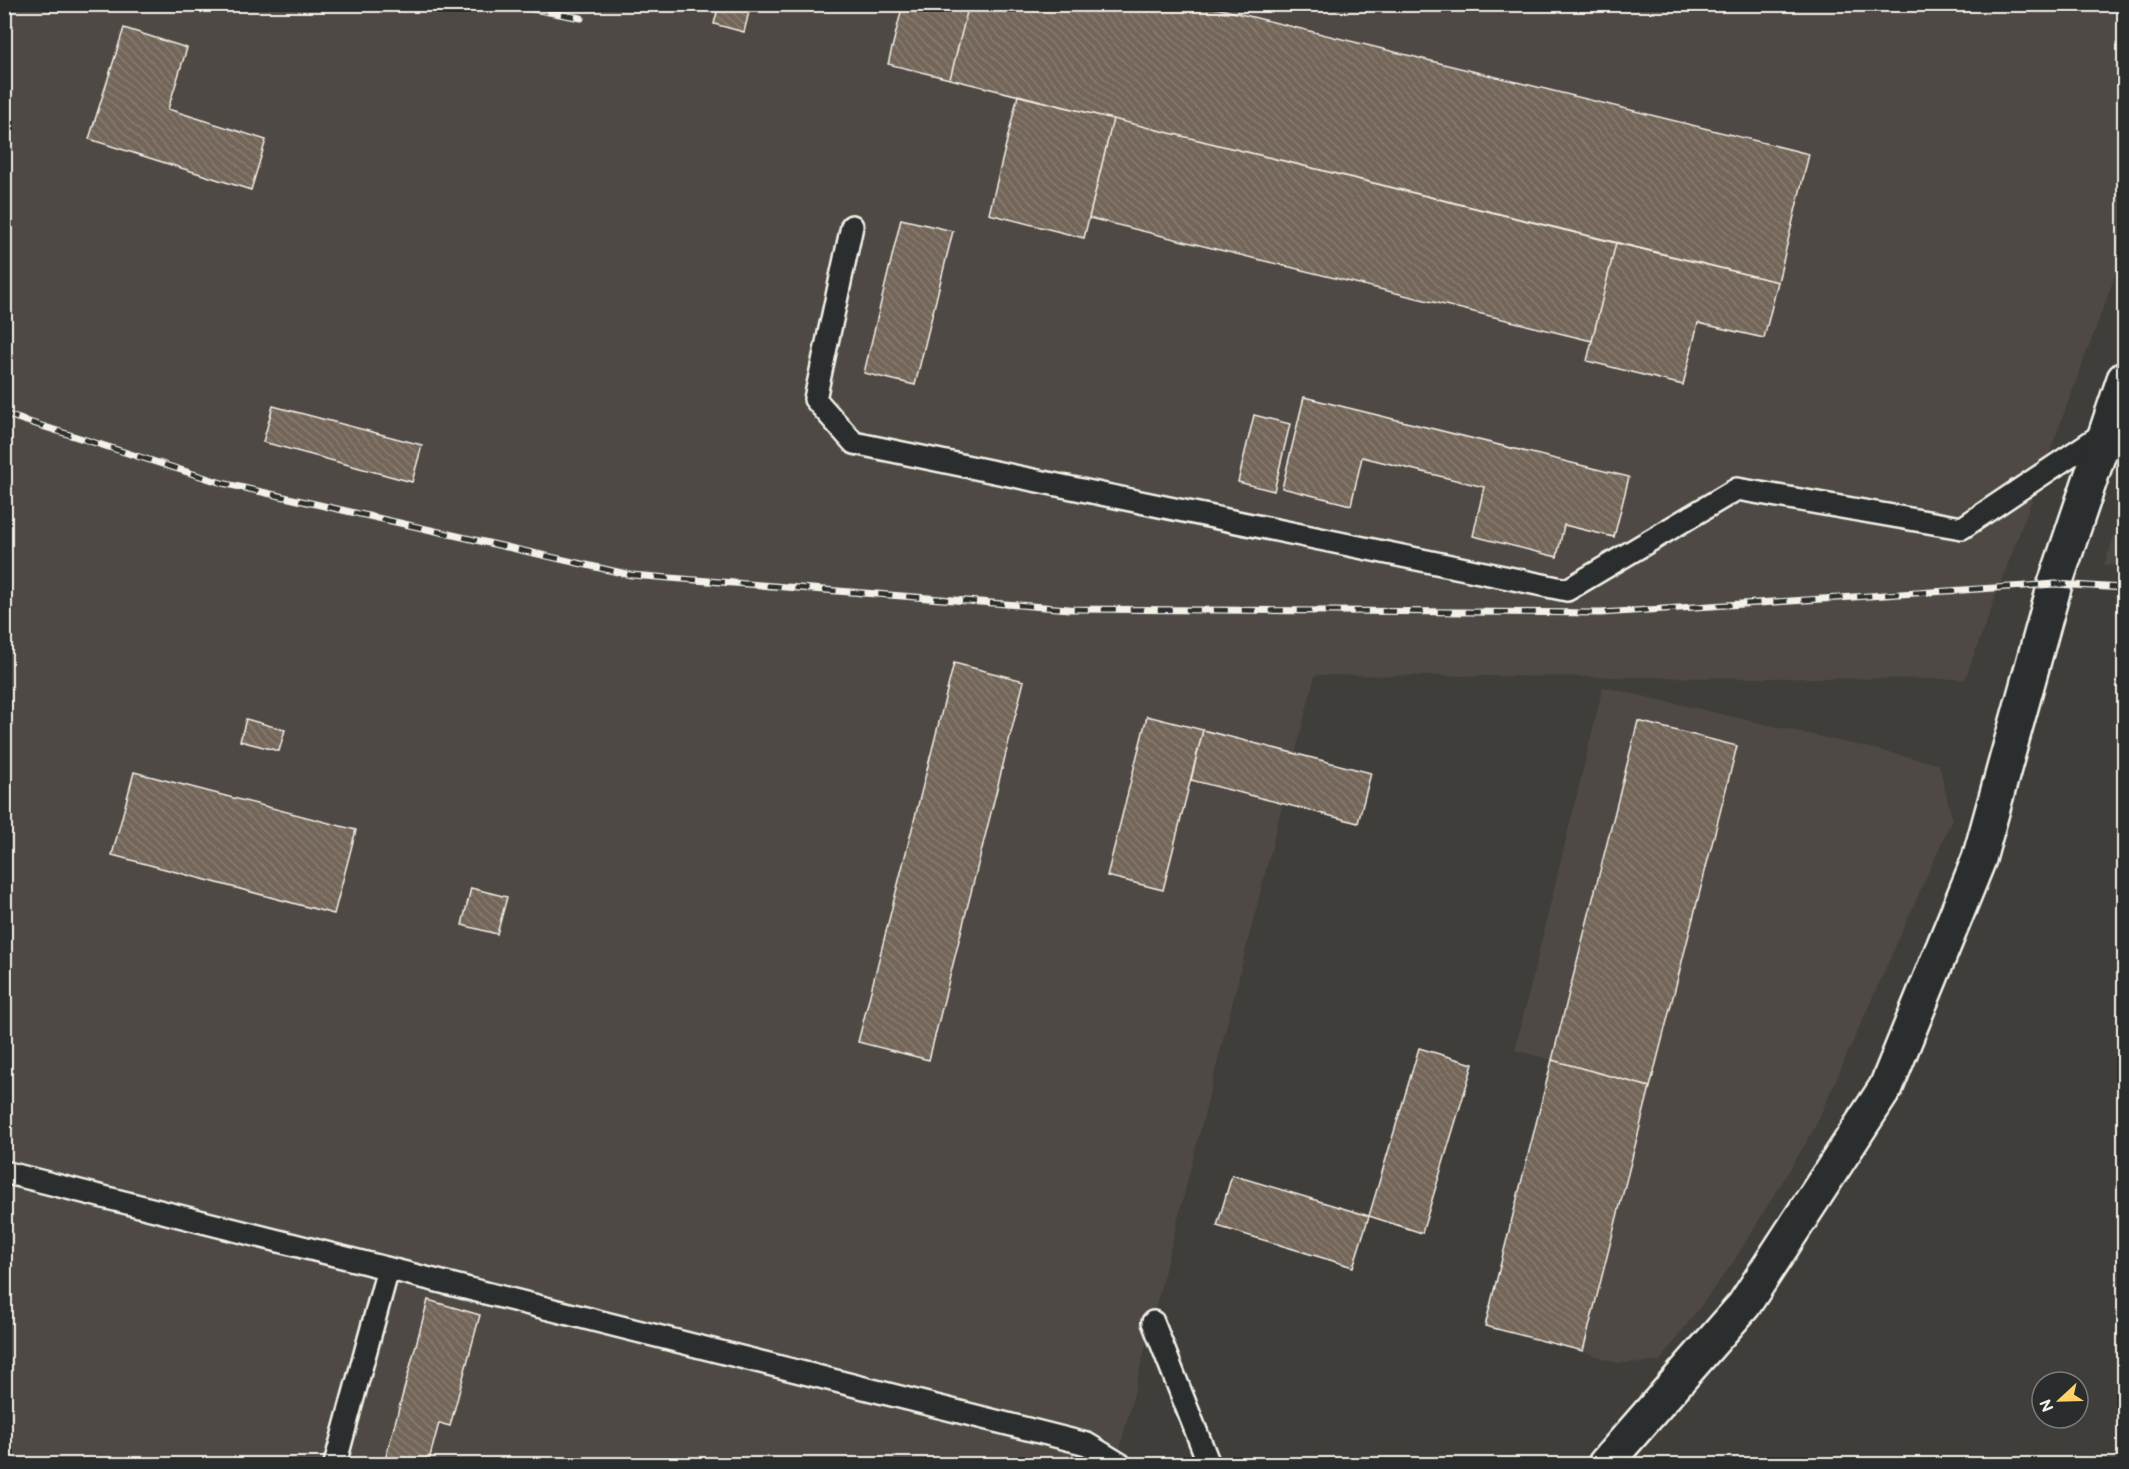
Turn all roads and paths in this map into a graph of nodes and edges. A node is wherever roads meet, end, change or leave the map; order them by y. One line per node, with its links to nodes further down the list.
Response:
1 (852, 226): 3 (lane)
2 (2124, 379): 3 (street)
3 (2107, 431): 10 (street)
4 (4, 1172): 5 (lane)
5 (388, 1269): 7 (lane); 8 (lane)
6 (1153, 1322): 9 (lane)
7 (334, 1464)
8 (1120, 1464)
9 (1209, 1464)
10 (1605, 1464)

